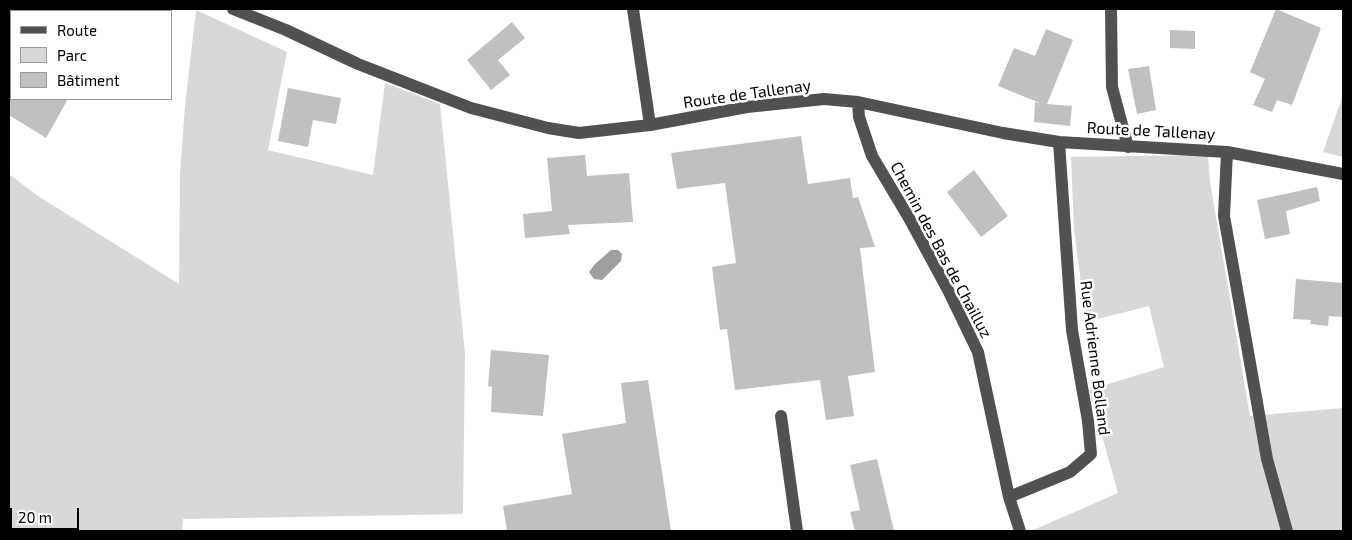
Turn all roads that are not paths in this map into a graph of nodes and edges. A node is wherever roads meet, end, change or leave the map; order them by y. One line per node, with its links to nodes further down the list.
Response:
1 (234, 9): 5 (street, Route de Tallenay)
2 (633, 9): 5 (street)
3 (1111, 9): 7 (street)
4 (858, 102): 5 (street, Route de Tallenay); 6 (street, Route de Tallenay); 11 (street, Chemin des Bas de Chailluz)
5 (650, 125)
6 (1059, 142): 7 (street, Route de Tallenay); 11 (street, Rue Adrienne Bolland)
7 (1128, 147): 8 (street, Route de Tallenay)
8 (1227, 152): 9 (street, Route de Tallenay); 14 (street)
9 (1343, 174)
10 (781, 416): 12 (street)
11 (1009, 497): 13 (street, Chemin des Bas de Chailluz)
12 (798, 531)
13 (1020, 531)
14 (1287, 531)

